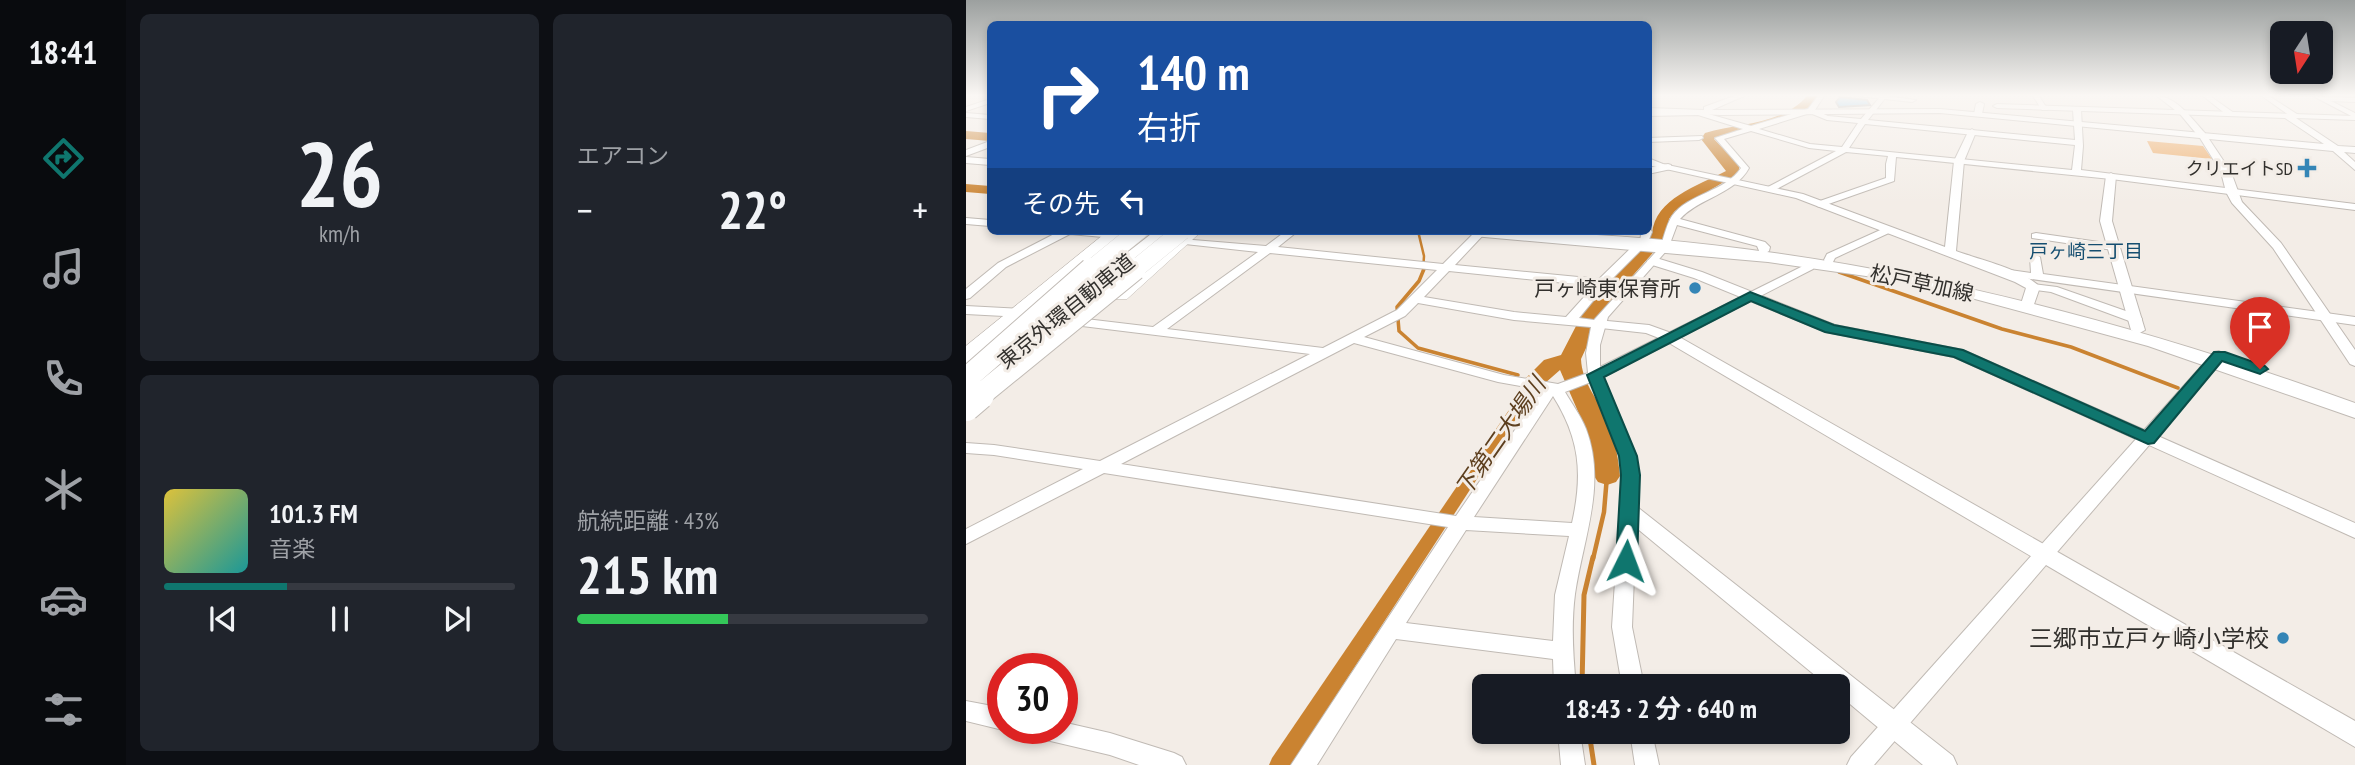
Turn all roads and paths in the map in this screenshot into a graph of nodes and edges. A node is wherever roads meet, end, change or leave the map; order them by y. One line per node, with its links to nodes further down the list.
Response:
1 (1741, 132): 28 (street)
2 (1760, 132): 15 (street)
3 (1856, 132): 15 (street)
4 (1972, 132): 12 (street); 21 (street)
5 (2078, 132): 12 (street)
6 (2165, 132): 9 (street)
7 (2199, 132): 9 (street)
8 (2313, 132): 14 (street)
9 (2202, 135): 14 (street); 30 (street)
10 (1699, 138): 11 (street)
11 (1652, 140)
12 (2079, 143): 26 (street)
13 (987, 145): 17 (street)
14 (2335, 148): 16 (street); 24 (street)
15 (1845, 150): 18 (street); 29 (street)
16 (2355, 150)
17 (966, 153)
18 (1893, 155): 21 (street); 31 (street)
19 (966, 160): 22 (street)
20 (1652, 161): 23 (street)
21 (1959, 161): 26 (street); 58 (street)
22 (987, 162)
23 (1668, 167): 25 (street); 28 (street)
24 (2355, 167)
25 (1652, 170)
26 (2076, 173): 27 (street)
27 (2111, 176): 30 (street); 54 (street)
28 (1735, 181): 29 (street); 34 (street)
29 (1771, 189): 31 (street)
30 (2231, 192): 32 (street); 73 (street)
31 (1821, 204): 36 (street)
32 (2355, 207)
33 (966, 221): 35 (street)
34 (1674, 221): 56 (street); 57 (street)
35 (987, 223)
36 (1887, 230): 58 (street); 60 (street)
37 (1061, 235): 68 (street)
38 (1120, 235): 72 (highway)
39 (1121, 235): 64 (highway)
40 (1133, 235): 88 (highway, bridge)
41 (1144, 235): 64 (highway)
42 (1152, 235): 88 (highway, 東京外環自動車道, bridge)
43 (1178, 235): 91 (highway)
44 (1178, 235): 90 (highway, 東京外環自動車道)
45 (1179, 235): 76 (highway)
46 (1179, 235): 93 (highway, bridge)
47 (1191, 235): 55 (street)
48 (1288, 235): 55 (street)
49 (1477, 235): 62 (street)
50 (1562, 235): 53 (main road, 松戸草加線)
51 (1595, 235): 53 (main road, 松戸草加線)
52 (2036, 236): 54 (street)
53 (1642, 239): 56 (main road, 松戸草加線); 65 (street)
54 (2113, 247): 66 (street)
55 (1267, 250): 62 (street); 79 (street)
56 (1661, 250): 57 (main road, 松戸草加線); 61 (main road, 松戸草加線); 69 (street); 77 (street)
57 (1764, 251): 60 (main road, 松戸草加線)
58 (1948, 252): 63 (street)
59 (2035, 257): 67 (street)
60 (1829, 260): 67 (main road, 松戸草加線)
61 (1811, 263): 67 (main road, 松戸草加線); 69 (street)
62 (1448, 268): 65 (street); 70 (street)
63 (2003, 272): 67 (street)
64 (1082, 283): 86 (highway)
65 (1602, 283): 75 (street)
66 (2126, 288): 67 (street); 73 (street); 78 (street)
67 (2032, 292): 78 (main road, 松戸草加線); 84 (main road, 松戸草加線)
68 (966, 295)
69 (1750, 296): 80 (street); 96 (street)
70 (1417, 299): 75 (street); 81 (street)
71 (966, 310): 72 (street)
72 (1021, 313): 83 (highway)
73 (2325, 317): 74 (street); 85 (street)
74 (2355, 321)
75 (1570, 322): 77 (street)
76 (1086, 323): 79 (street); 95 (highway)
77 (1597, 324): 80 (street); 87 (street)
78 (2137, 324): 84 (main road, 松戸草加線)
79 (1155, 332): 82 (street)
80 (1669, 337): 87 (street); 104 (street)
81 (1351, 338): 82 (street); 89 (street)
82 (1325, 352): 98 (street)
83 (966, 357)
84 (2217, 358): 92 (main road, 松戸草加線); 94 (main road, 松戸草加線); 96 (street)
85 (2355, 361)
86 (966, 370)
87 (1595, 375): 89 (street); 99 (street)
88 (966, 381)
89 (1553, 387): 100 (street); 101 (street)
90 (966, 391)
91 (966, 398)
92 (2355, 403)
93 (966, 407)
94 (2355, 411)
95 (966, 416)
96 (2148, 439): 102 (street); 104 (street)
97 (966, 448): 98 (street)
98 (1101, 468): 100 (street); 103 (street)
99 (1629, 511): 108 (street); 111 (street)
100 (1460, 522): 101 (street); 105 (street)
101 (1580, 530): 106 (street)
102 (2355, 531)
103 (966, 537)
104 (2045, 556): 111 (street); 113 (street)
105 (1391, 630): 106 (street); 117 (street)
106 (1563, 651): 107 (street)
107 (1564, 674)
108 (1631, 674)
109 (966, 710): 110 (street)
110 (987, 715)
111 (1894, 725): 120 (street); 121 (street)
112 (1078, 736): 116 (street)
113 (2355, 736)
114 (1570, 744): 118 (street)
115 (1643, 744): 119 (street)
116 (1174, 765)
117 (1303, 765)
118 (1573, 765)
119 (1647, 765)
120 (1859, 765)
121 (1944, 765)

